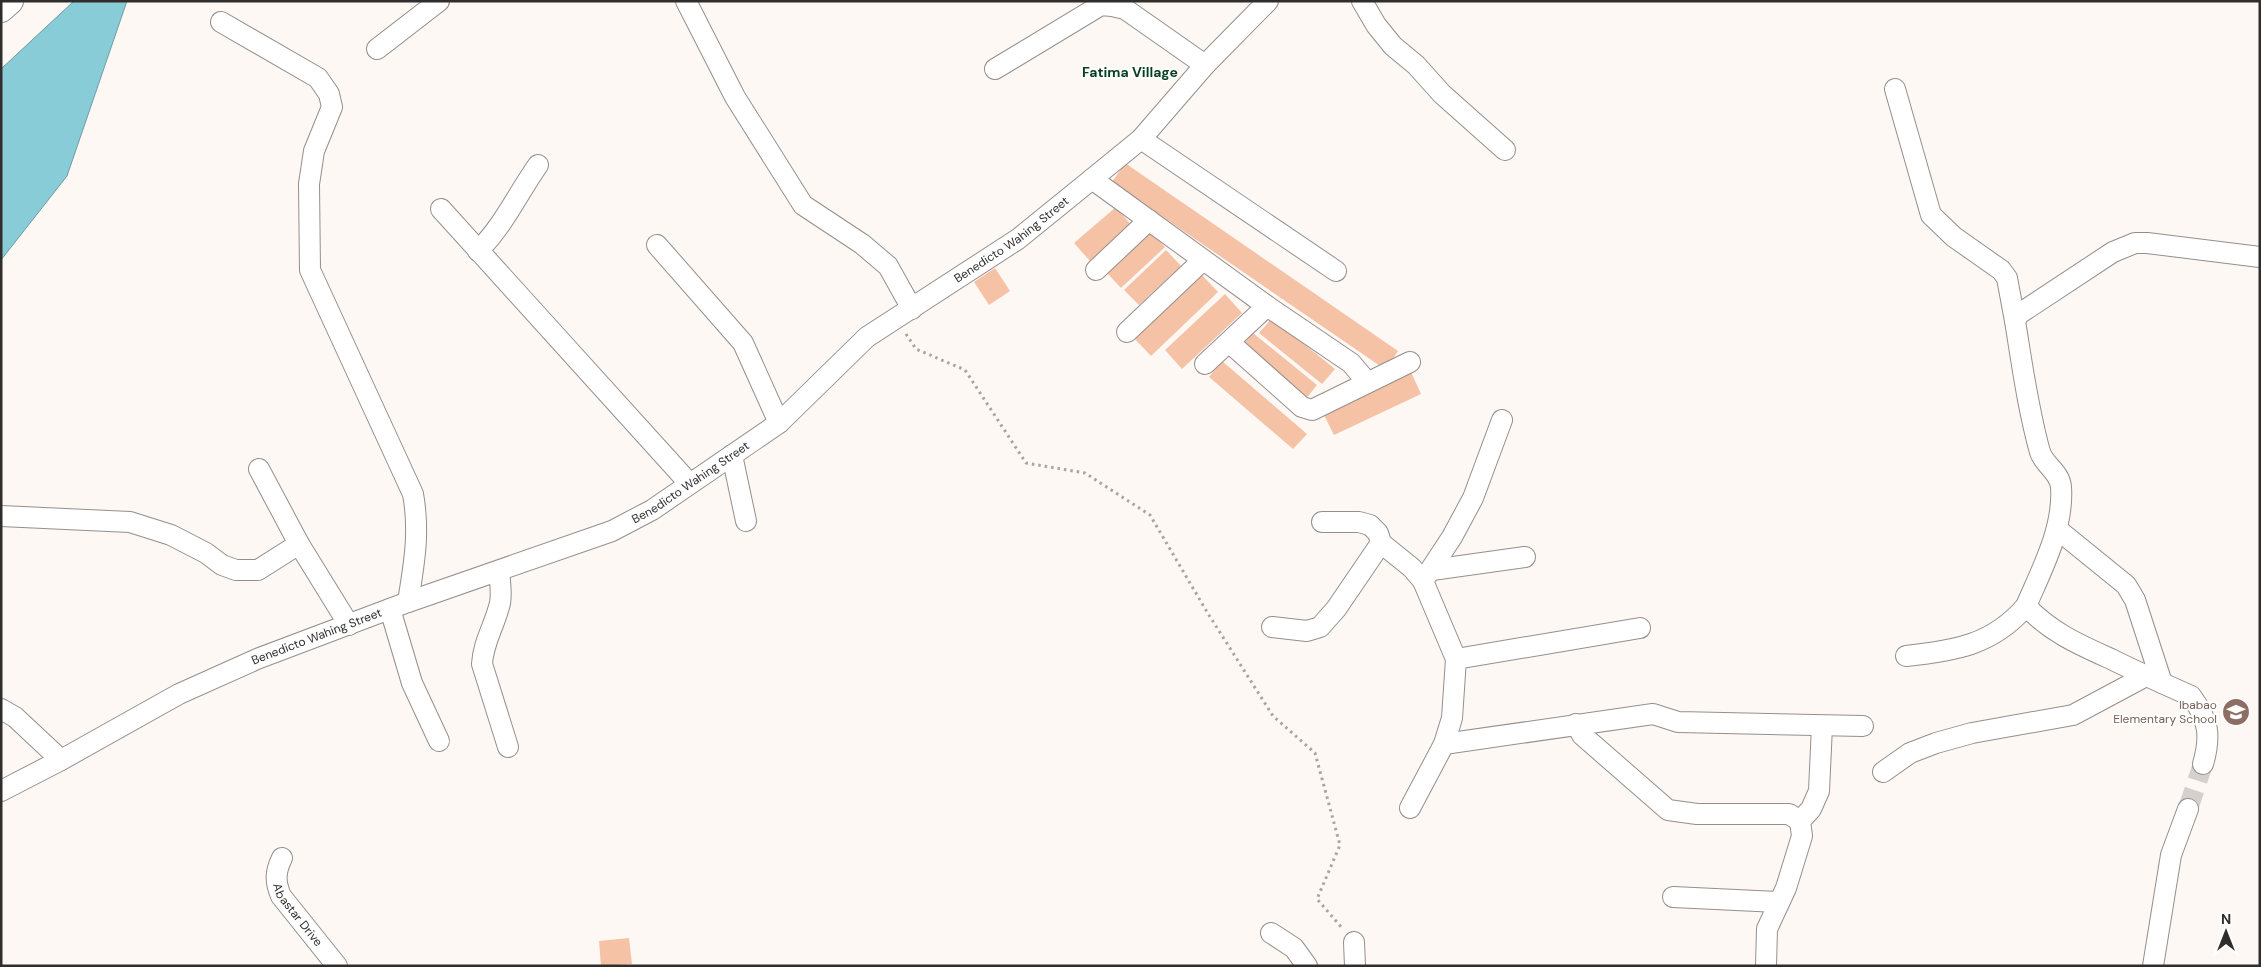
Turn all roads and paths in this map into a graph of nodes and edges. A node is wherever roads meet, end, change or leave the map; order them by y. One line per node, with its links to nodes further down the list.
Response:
1 (10, 1): 7 (main road)
2 (439, 1): 9 (street)
3 (686, 1): 26 (street)
4 (1268, 1): 10 (street, Benedicto Wahing Street)
5 (1362, 1): 14 (street)
6 (1110, 3): 10 (street); 11 (street)
7 (1, 9)
8 (221, 22): 47 (street)
9 (377, 49)
10 (1205, 65): 13 (street, Benedicto Wahing Street)
11 (994, 69)
12 (1895, 89): 27 (street)
13 (1141, 139): 16 (street, Benedicto Wahing Street); 24 (street)
14 (1505, 150)
15 (538, 165): 20 (street)
16 (1092, 180): 18 (street); 26 (street, Benedicto Wahing Street)
17 (441, 209): 20 (street)
18 (1149, 220): 22 (street); 23 (street)
19 (657, 245): 34 (street)
20 (478, 251): 37 (street)
21 (2260, 257): 27 (street)
22 (1203, 260): 25 (street); 28 (street)
23 (1096, 270)
24 (1336, 271)
25 (1267, 306): 29 (street); 32 (street)
26 (904, 314): 34 (street, Benedicto Wahing Street); 73 (path)
27 (2015, 321): 41 (street)
28 (1127, 332)
29 (1230, 343): 31 (street); 32 (street)
30 (1410, 362): 32 (street)
31 (1205, 364)
32 (1367, 382)
33 (1502, 420): 46 (street)
34 (779, 423): 35 (street, Benedicto Wahing Street)
35 (732, 454): 37 (street, Benedicto Wahing Street); 39 (street)
36 (259, 469): 43 (street)
37 (689, 482): 45 (street, Benedicto Wahing Street)
38 (1, 516): 43 (street)
39 (746, 521)
40 (1322, 522): 42 (street)
41 (2057, 529): 48 (street); 54 (street)
42 (1381, 543): 46 (street); 50 (street)
43 (300, 544): 49 (street)
44 (1525, 557): 46 (street)
45 (499, 572): 47 (street, Benedicto Wahing Street); 61 (street)
46 (1427, 576): 53 (street)
47 (399, 606): 49 (street, Benedicto Wahing Street); 59 (street)
48 (2026, 606): 52 (street); 54 (street)
49 (349, 625): 62 (street, Benedicto Wahing Street)
50 (1272, 626)
51 (1640, 628): 53 (street)
52 (1906, 656)
53 (1456, 659): 60 (street)
54 (2154, 680): 63 (street); 64 (street)
55 (1, 709): 62 (street)
56 (1576, 724): 57 (street); 60 (street); 68 (street)
57 (1822, 726): 58 (street); 68 (street)
58 (1862, 726)
59 (439, 741)
60 (1444, 744): 66 (street)
61 (508, 747)
62 (61, 760): 65 (street, Benedicto Wahing Street)
63 (2203, 764)
64 (1883, 772)
65 (1, 791)
66 (1410, 808)
67 (2188, 809): 78 (street)
68 (1800, 821): 71 (street)
69 (282, 858): 74 (street, Abastar Drive)
70 (1673, 897): 71 (street)
71 (1778, 902): 77 (street)
72 (1272, 933): 75 (street)
73 (1354, 942): 76 (street)
74 (337, 966)
75 (1307, 966)
76 (1355, 966)
77 (1766, 966)
78 (2153, 966)

